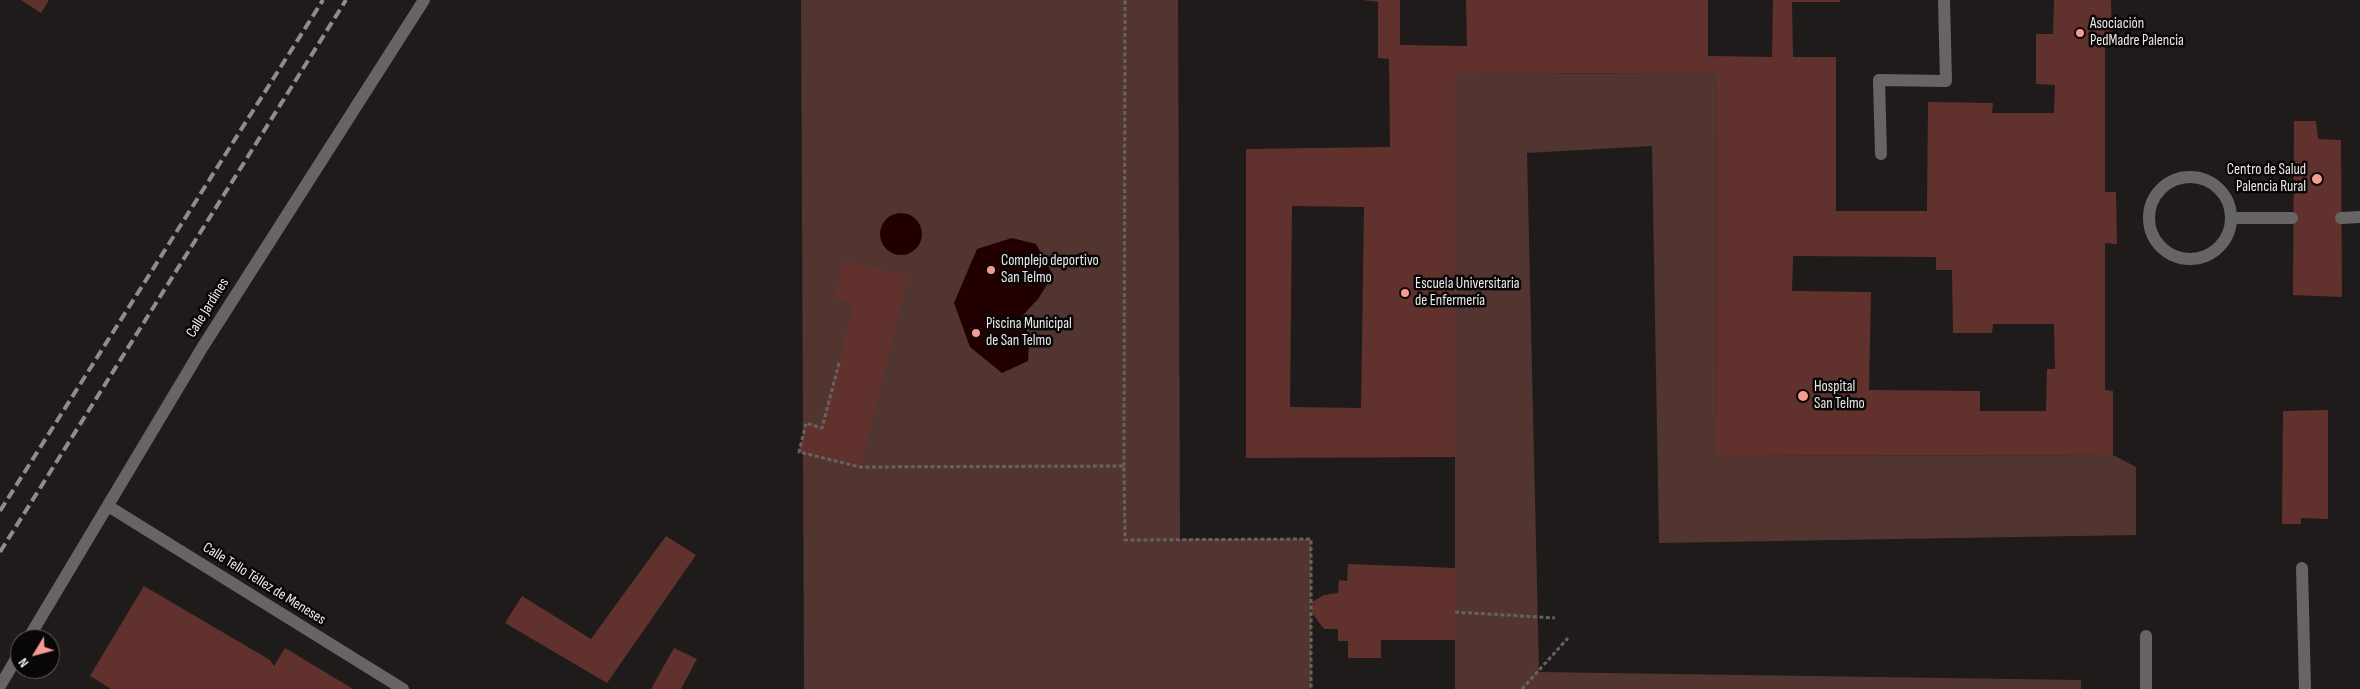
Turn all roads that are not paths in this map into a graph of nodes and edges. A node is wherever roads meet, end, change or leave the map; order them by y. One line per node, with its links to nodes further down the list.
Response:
1 (424, 0): 8 (street, Calle Jardines)
2 (1944, 0): 3 (street)
3 (1881, 154)
4 (2360, 217): 7 (street)
5 (2231, 218): 5 (street); 6 (street)
6 (2292, 218)
7 (2341, 218)
8 (108, 506): 10 (street, Calle Jardines); 14 (street, Calle Tello Téllez de Meneses)
9 (2302, 568): 16 (street)
10 (34, 629)
11 (2146, 636): 15 (street)
12 (10, 669): 13 (street)
13 (0, 686)
14 (403, 689)
15 (2146, 689)
16 (2305, 689)

